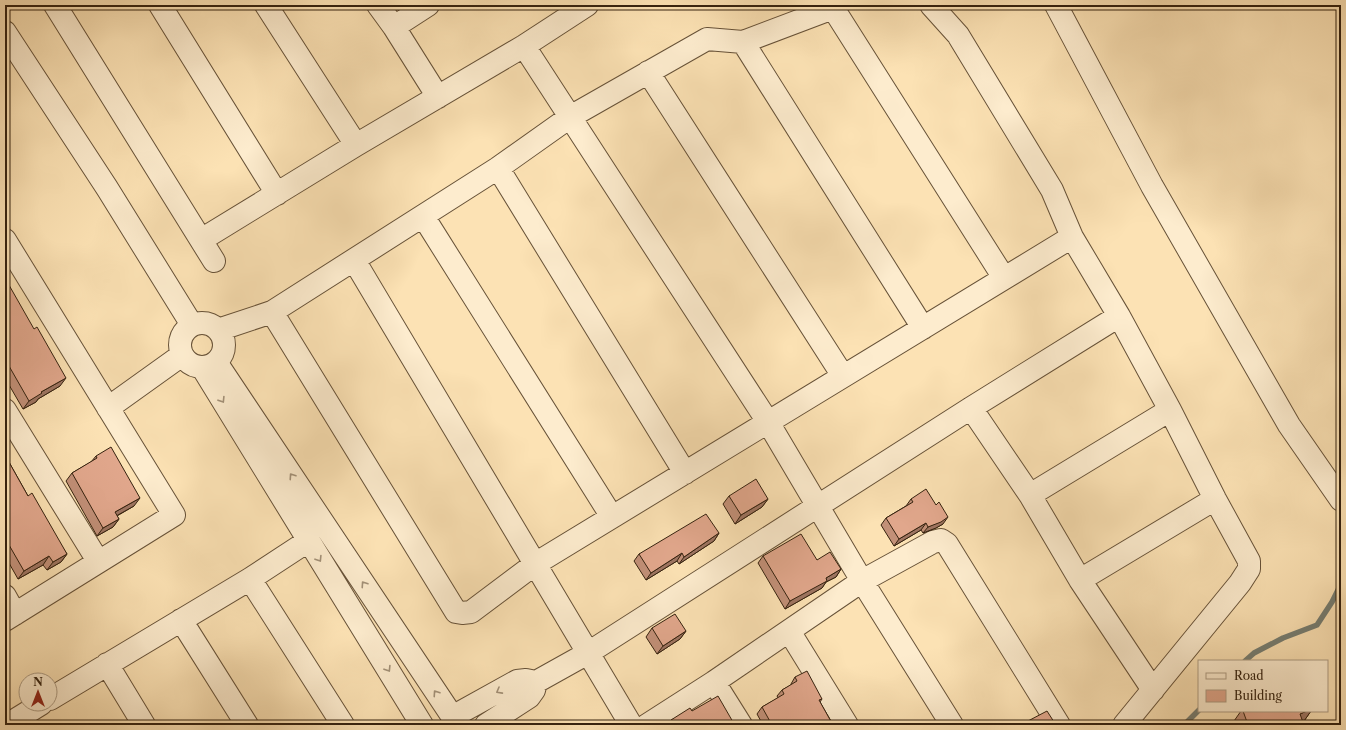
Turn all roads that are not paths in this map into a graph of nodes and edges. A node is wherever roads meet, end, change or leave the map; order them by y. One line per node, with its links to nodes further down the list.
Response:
1 (55, 5): 23 (street)
2 (160, 5): 19 (street)
3 (266, 5): 17 (street)
4 (378, 5): 10 (street)
5 (428, 5): 10 (street)
6 (587, 5): 13 (street)
7 (931, 5): 21 (street)
8 (1056, 5): 43 (street)
9 (836, 7): 12 (street); 26 (street)
10 (394, 27): 15 (street)
11 (6, 37): 29 (street)
12 (743, 42): 14 (street); 30 (street)
13 (524, 46): 15 (street); 16 (street)
14 (648, 72): 16 (street); 34 (street)
15 (438, 97): 17 (street)
16 (570, 117): 18 (street); 39 (street)
17 (356, 144): 19 (street)
18 (498, 168): 20 (street); 40 (street)
19 (276, 194): 23 (street)
20 (423, 216): 24 (street); 45 (street)
21 (1072, 237): 26 (street); 28 (street)
22 (5, 240): 35 (street)
23 (201, 240): 25 (street)
24 (354, 260): 27 (street); 48 (street)
25 (214, 261)
26 (1004, 278): 30 (street)
27 (272, 312): 31 (street); 48 (street)
28 (1119, 316): 36 (street); 38 (street)
29 (192, 325): 31 (street); 32 (street)
30 (923, 328): 34 (street)
31 (218, 330): 33 (street)
32 (182, 355): 33 (street); 35 (street)
33 (209, 364): 46 (street, one-way to 46); 62 (street, one-way to 33)
34 (843, 376): 39 (street)
35 (108, 408): 47 (street)
36 (971, 408): 41 (street); 44 (street)
37 (5, 410): 47 (street)
38 (1170, 410): 41 (street); 42 (street)
39 (768, 422): 40 (street); 44 (street)
40 (685, 473): 45 (street)
41 (1030, 495): 50 (street)
42 (1215, 499): 50 (street); 59 (street)
43 (1341, 500)
44 (818, 506): 51 (street); 55 (street)
45 (612, 517): 48 (street)
46 (308, 541): 49 (street); 67 (street, one-way to 67)
47 (98, 561): 52 (street)
48 (535, 564): 55 (street)
49 (250, 579): 53 (street); 66 (street)
50 (1080, 580): 59 (street)
51 (862, 581): 54 (street); 73 (street); 74 (street)
52 (8, 610)
53 (181, 620): 56 (street); 65 (street)
54 (789, 631): 58 (street); 72 (street)
55 (588, 653): 57 (street); 69 (street)
56 (107, 664): 60 (street); 64 (street)
57 (536, 682): 62 (street, one-way to 62); 68 (street)
58 (714, 682): 70 (street); 71 (street)
59 (1153, 690): 75 (street)
60 (58, 694)
61 (37, 713): 63 (street)
62 (455, 721)
63 (7, 725)
64 (144, 725)
65 (247, 725)
66 (343, 725)
67 (422, 725)
68 (486, 725)
69 (631, 725)
70 (647, 725)
71 (741, 725)
72 (847, 725)
73 (952, 725)
74 (1059, 725)
75 (1124, 725)

